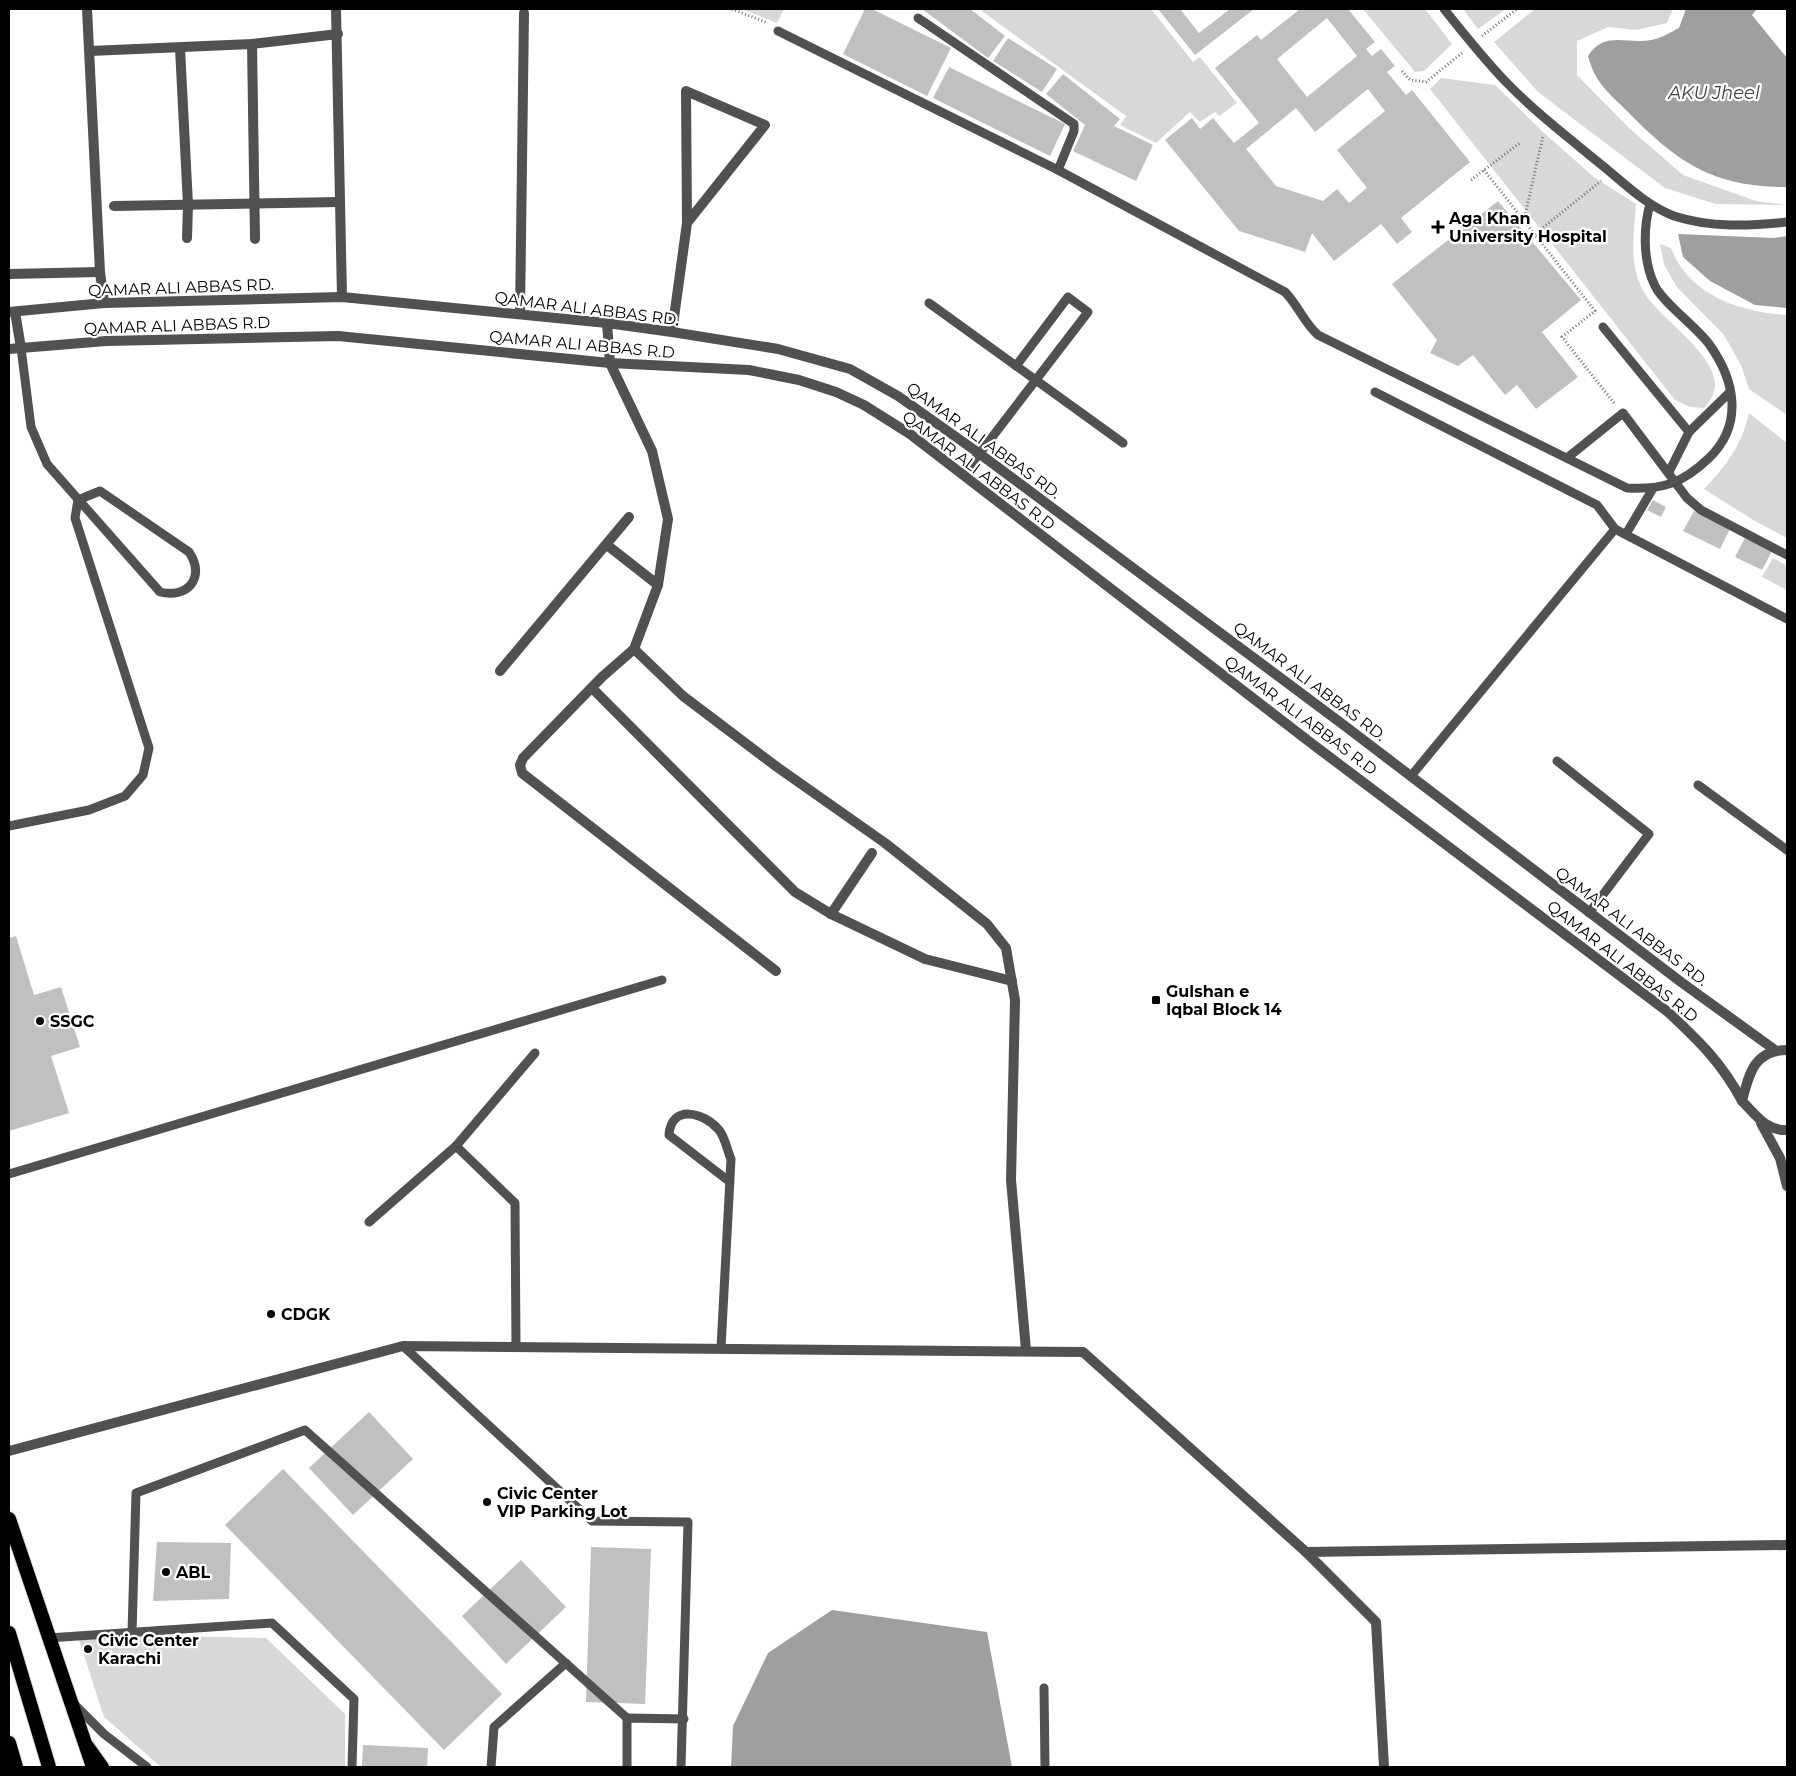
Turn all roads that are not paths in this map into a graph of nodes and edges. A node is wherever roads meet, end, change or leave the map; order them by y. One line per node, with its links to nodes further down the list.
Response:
1 (87, 9): 10 (street)
2 (336, 9): 7 (street)
3 (1444, 9): 15 (lane)
4 (524, 13): 27 (street)
5 (918, 18): 11 (lane)
6 (778, 31): 11 (lane)
7 (338, 34): 8 (street); 12 (street)
8 (252, 44): 9 (street); 14 (street)
9 (180, 48): 10 (street); 13 (street)
10 (90, 51): 21 (street)
11 (1058, 170): 41 (lane)
12 (340, 202): 14 (street); 23 (street)
13 (188, 204): 14 (street); 16 (street); 19 (street)
14 (254, 204): 20 (street)
15 (1650, 204): 17 (lane); 37 (lane)
16 (114, 206)
17 (1787, 222)
18 (687, 223): 18 (street); 30 (street)
19 (187, 238)
20 (255, 239)
21 (100, 272): 22 (street); 24 (street)
22 (9, 274)
23 (342, 297): 24 (street, QAMAR ALI ABBAS RD.); 27 (street, QAMAR ALI ABBAS RD.)
24 (104, 303): 26 (street, QAMAR ALI ABBAS RD.)
25 (928, 303): 34 (lane)
26 (12, 312): 31 (street)
27 (520, 314): 28 (street, QAMAR ALI ABBAS RD.)
28 (607, 323): 30 (street, QAMAR ALI ABBAS RD.); 33 (street)
29 (1603, 328): 38 (lane)
30 (672, 332): 40 (street, QAMAR ALI ABBAS RD.)
31 (21, 348): 32 (street, QAMAR ALI ABBAS R.D); 33 (street, QAMAR ALI ABBAS R.D); 46 (lane)
32 (9, 349)
33 (610, 363): 43 (street, QAMAR ALI ABBAS R.D); 52 (street)
34 (1016, 366): 35 (lane); 35 (lane)
35 (1036, 380): 39 (lane); 40 (lane)
36 (1375, 392): 48 (lane)
37 (1730, 392): 38 (lane); 44 (lane)
38 (1689, 432): 42 (lane)
39 (1123, 442)
40 (980, 454): 43 (lane); 58 (street, QAMAR ALI ABBAS RD.)
41 (1567, 458): 42 (lane); 45 (lane)
42 (1669, 472): 44 (lane)
43 (963, 475): 71 (street, QAMAR ALI ABBAS R.D)
44 (1675, 482): 45 (lane); 51 (lane)
45 (1652, 490): 49 (lane)
46 (78, 500): 46 (lane); 60 (lane)
47 (629, 517): 50 (street)
48 (1615, 529): 49 (lane); 58 (lane)
49 (1626, 534): 53 (lane)
50 (607, 545): 52 (street); 55 (street)
51 (1787, 555)
52 (658, 585): 54 (street)
53 (1787, 619)
54 (634, 649): 56 (street); 67 (street)
55 (500, 671)
56 (592, 688): 64 (street); 65 (street)
57 (1557, 761): 63 (lane)
58 (1411, 776): 63 (street, QAMAR ALI ABBAS RD.)
59 (1698, 785): 61 (lane)
60 (9, 826)
61 (1787, 850)
62 (872, 854): 64 (street)
63 (1589, 913): 68 (street, QAMAR ALI ABBAS RD.)
64 (831, 914): 67 (street)
65 (776, 971)
66 (662, 980): 75 (lane)
67 (1012, 981): 82 (street)
68 (1775, 1050): 69 (street); 71 (street)
69 (1787, 1050)
70 (535, 1053): 74 (lane)
71 (1742, 1101): 72 (street, QAMAR ALI ABBAS R.D)
72 (1761, 1122): 73 (street); 77 (street)
73 (1787, 1130)
74 (456, 1146): 78 (lane); 80 (lane)
75 (9, 1174)
76 (730, 1182): 76 (lane); 81 (lane)
77 (1787, 1186)
78 (369, 1222)
79 (403, 1346): 80 (street); 83 (street); 94 (lane)
80 (516, 1347): 81 (street)
81 (721, 1348): 82 (street)
82 (1026, 1350): 86 (street)
83 (9, 1451)
84 (9, 1519): 89 (highway)
85 (1787, 1545): 86 (street)
86 (1306, 1552): 107 (street)
87 (9, 1632): 98 (highway)
88 (132, 1632): 89 (lane); 90 (lane); 102 (lane)
89 (48, 1638): 92 (highway)
90 (566, 1663): 93 (lane); 103 (lane)
91 (1044, 1688): 106 (lane)
92 (73, 1703): 96 (highway); 101 (lane)
93 (627, 1718): 94 (lane); 104 (lane)
94 (684, 1719): 105 (lane)
95 (9, 1743): 97 (highway)
96 (87, 1744): 99 (highway); 100 (main road)
97 (16, 1767)
98 (49, 1767)
99 (93, 1767)
100 (104, 1767)
101 (147, 1767)
102 (352, 1767)
103 (491, 1767)
104 (627, 1767)
105 (681, 1767)
106 (1045, 1767)
107 (1384, 1767)

